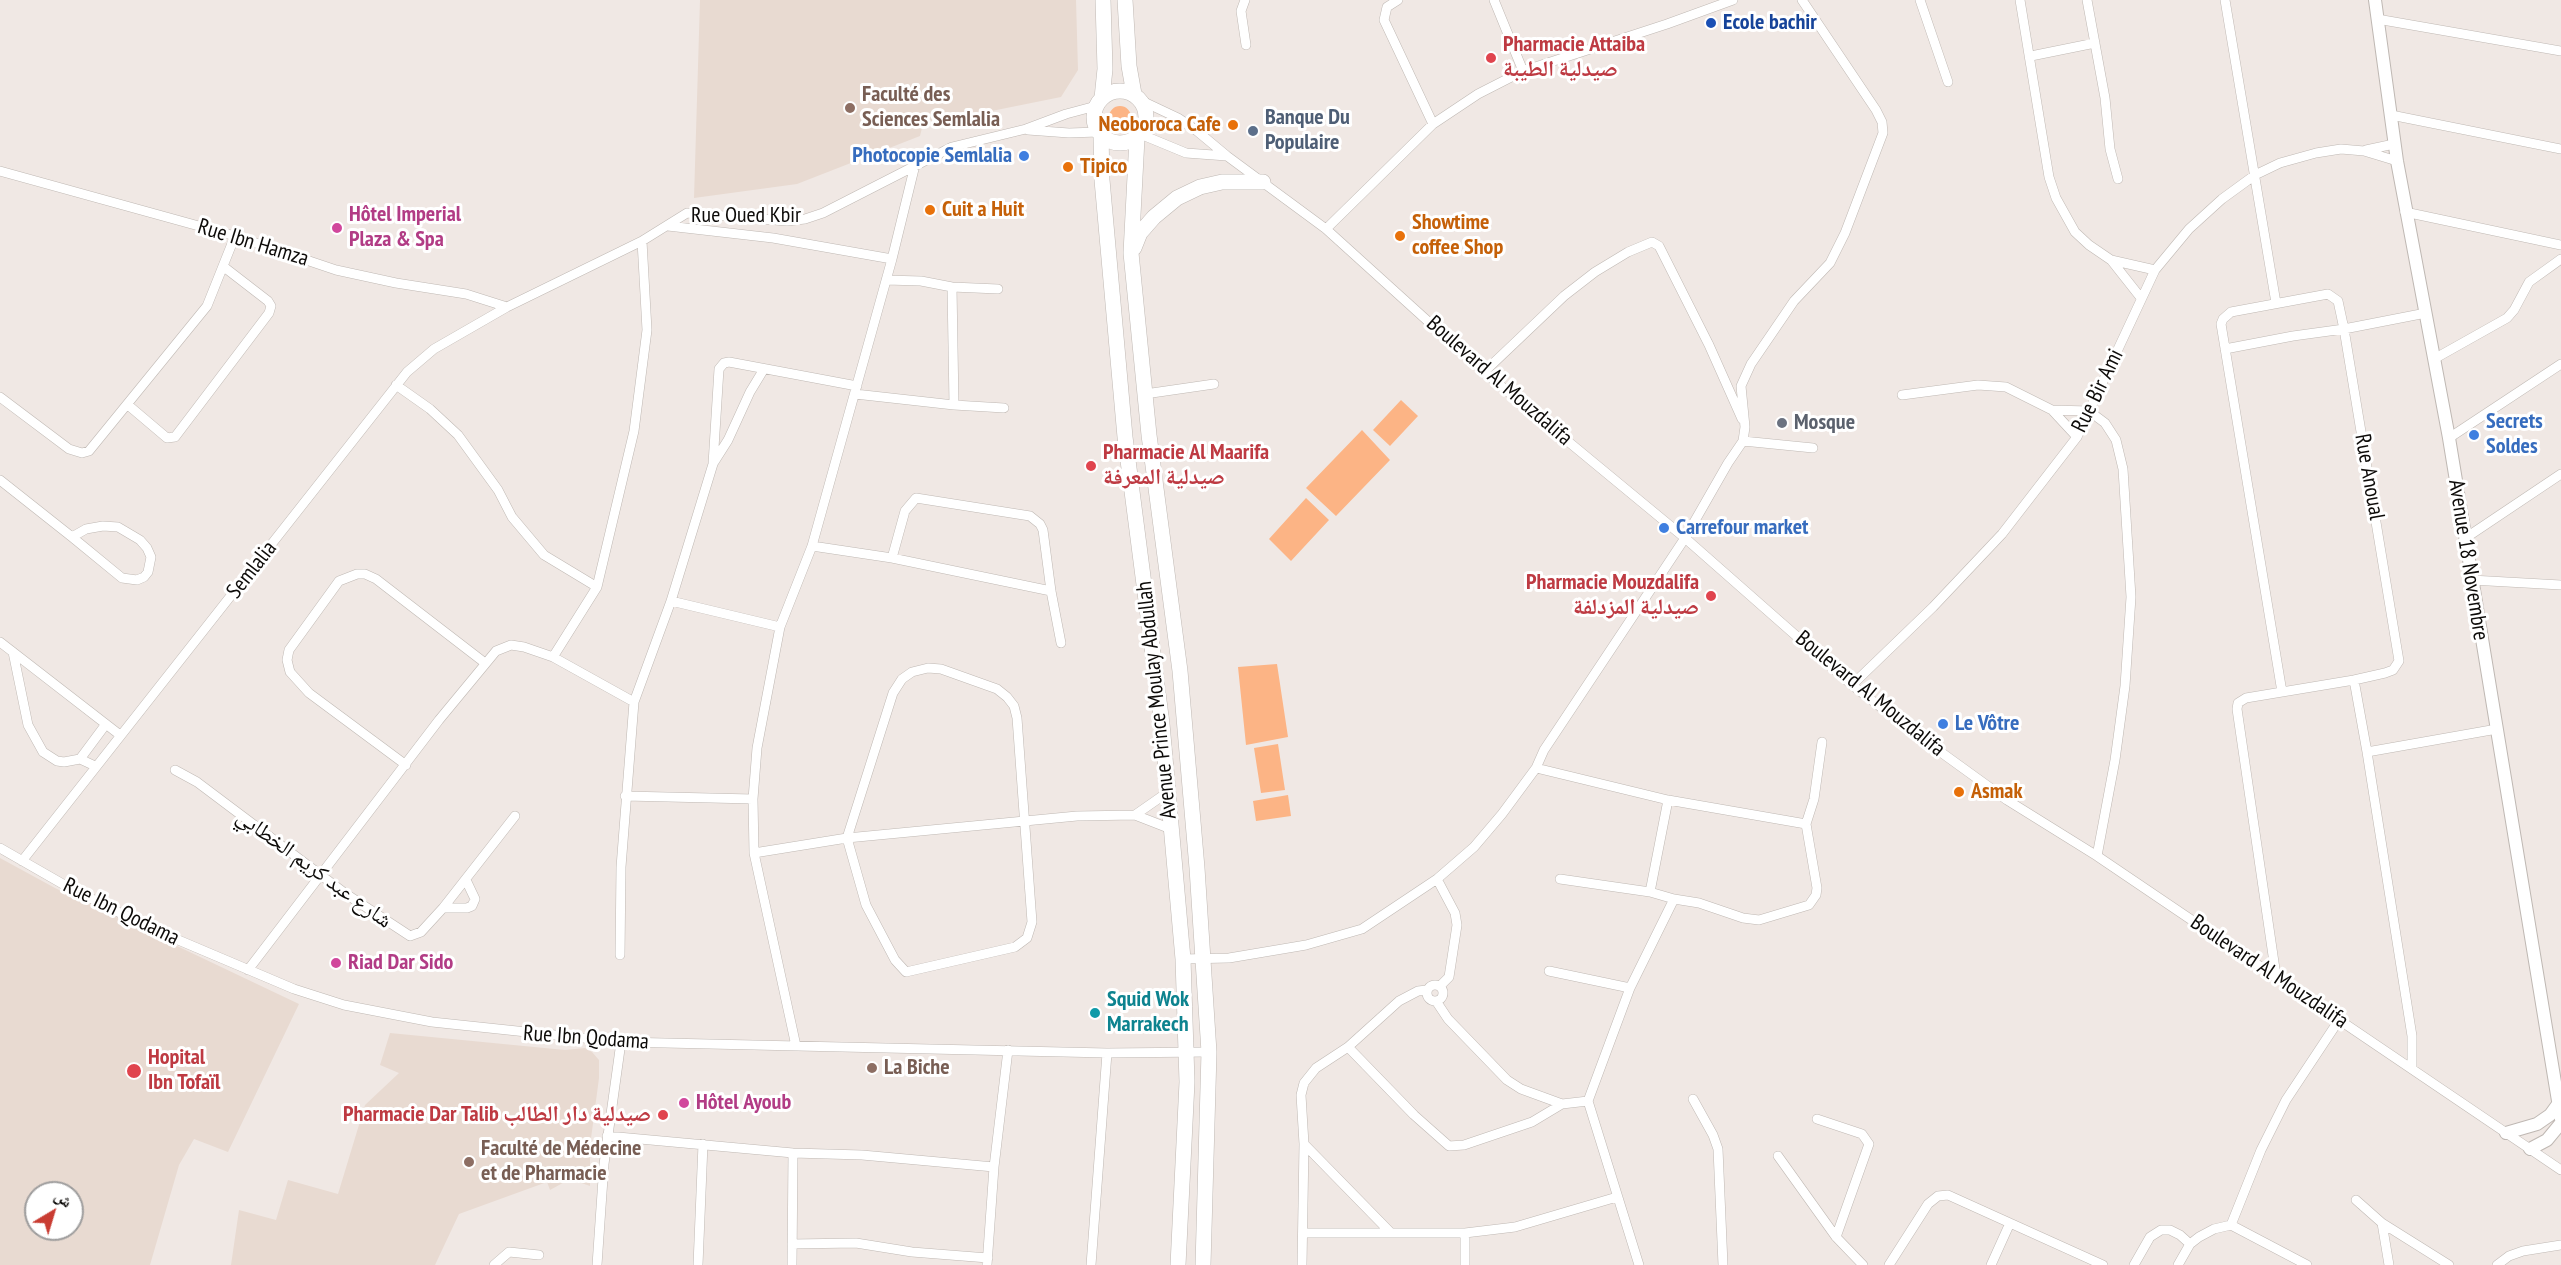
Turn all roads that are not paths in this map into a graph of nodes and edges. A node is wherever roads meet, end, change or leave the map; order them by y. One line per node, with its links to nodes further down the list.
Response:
1 (1103, 0): 21 (main road)
2 (1125, 0): 20 (main road)
3 (1245, 0): 15 (street)
4 (1398, 0): 23 (street)
5 (1494, 0): 18 (street)
6 (1733, 0): 18 (street)
7 (1802, 0): 73 (street)
8 (1920, 0): 19 (street)
9 (2020, 0): 17 (street)
10 (2087, 0): 14 (street)
11 (2224, 0): 34 (street)
12 (2375, 0): 13 (street, Avenue 18 Novembre)
13 (2377, 19): 16 (street); 22 (street, Avenue 18 Novembre)
14 (2096, 43): 17 (street); 35 (street)
15 (1246, 45)
16 (2561, 51)
17 (2031, 56): 46 (street)
18 (1523, 71): 23 (street)
19 (1948, 82)
20 (1138, 97): 21 (main road); 26 (main road); 30 (street, Boulevard Al Mouzdalifa)
21 (1099, 102): 24 (street, Rue Oued Kbir); 25 (main road)
22 (2391, 115): 27 (street, Avenue 18 Novembre); 28 (street)
23 (1433, 124): 39 (street)
24 (1026, 129): 25 (street, Rue Oued Kbir); 32 (street, Rue Oued Kbir)
25 (1100, 134): 26 (main road); 111 (main road, Avenue Prince Moulay Abdullah)
26 (1139, 136): 30 (street); 43 (main road, Avenue Prince Moulay Abdullah)
27 (2394, 144): 29 (street, Rue Bir Ami); 31 (street, Avenue 18 Novembre)
28 (2561, 149)
29 (2364, 151): 31 (street, Rue Bir Ami); 34 (street, Rue Bir Ami)
30 (1227, 156): 36 (street, Boulevard Al Mouzdalifa)
31 (2397, 161): 37 (street, Avenue 18 Novembre)
32 (915, 165): 38 (street, Rue Oued Kbir); 44 (street)
33 (0, 171): 40 (street, Rue Ibn Hamza)
34 (2254, 175): 48 (street, Rue Bir Ami); 53 (street)
35 (2118, 179)
36 (1263, 182): 39 (street, Boulevard Al Mouzdalifa); 43 (main road)
37 (2405, 212): 42 (street); 55 (street, Avenue 18 Novembre)
38 (668, 226): 41 (street, Rue Oued Kbir); 44 (street)
39 (1326, 229): 61 (street, Boulevard Al Mouzdalifa)
40 (236, 236): 47 (street); 54 (street, Rue Ibn Hamza)
41 (642, 240): 54 (street, Rue Oued Kbir); 88 (street)
42 (2561, 245)
43 (1131, 253): 65 (main road, Avenue Prince Moulay Abdullah)
44 (892, 259): 49 (street)
45 (2561, 259): 58 (street)
46 (2111, 260): 48 (street); 52 (street)
47 (224, 267): 68 (street); 68 (street)
48 (2155, 270): 52 (street, Rue Bir Ami)
49 (886, 280): 50 (street); 64 (street)
50 (951, 287): 51 (street); 69 (street)
51 (998, 289)
52 (2141, 298): 72 (street, Rue Bir Ami)
53 (2276, 303): 56 (street, Rue Anoual); 57 (street)
54 (507, 307): 63 (street, Semlalia)
55 (2426, 313): 56 (street); 58 (street, Avenue 18 Novembre)
56 (2344, 329): 57 (street); 97 (street, Rue Anoual)
57 (2225, 349): 99 (street)
58 (2434, 359): 75 (street, Avenue 18 Novembre)
59 (2561, 364): 75 (street)
60 (764, 369): 64 (street); 78 (street); 78 (street)
61 (1485, 372): 73 (street); 82 (street, Boulevard Al Mouzdalifa)
62 (1214, 384): 65 (street)
63 (396, 385): 88 (street); 103 (street, Semlalia)
64 (856, 390): 69 (street); 84 (street)
65 (1145, 394): 133 (main road, Avenue Prince Moulay Abdullah)
66 (1902, 395): 71 (street)
67 (0, 397): 68 (street)
68 (128, 405)
69 (954, 405): 70 (street)
70 (1004, 408)
71 (2052, 410): 72 (street); 74 (street)
72 (2090, 411): 74 (street, Rue Bir Ami); 123 (street)
73 (1745, 426): 76 (street)
74 (2077, 437): 98 (street, Rue Bir Ami)
75 (2449, 438): 83 (street, Avenue 18 Novembre)
76 (1743, 441): 77 (street); 82 (street)
77 (1813, 448)
78 (713, 464): 90 (street)
79 (2561, 474): 83 (street)
80 (0, 480): 81 (street)
81 (72, 537): 81 (street)
82 (1685, 538): 98 (street, Boulevard Al Mouzdalifa); 109 (street)
83 (2464, 539): 86 (street, Avenue 18 Novembre)
84 (812, 546): 85 (street); 91 (street)
85 (892, 558): 89 (street); 89 (street)
86 (2471, 580): 87 (street); 102 (street, Avenue 18 Novembre)
87 (2561, 584)
88 (597, 587): 95 (street)
89 (1051, 591): 93 (street)
90 (671, 601): 91 (street); 100 (street)
91 (780, 627): 113 (street)
92 (0, 642): 94 (street)
93 (1061, 643)
94 (13, 652): 101 (street); 106 (street)
95 (553, 657): 96 (street); 100 (street)
96 (485, 663): 107 (street); 107 (street)
97 (2354, 680): 99 (street); 105 (street)
98 (1852, 685): 123 (street, Boulevard Al Mouzdalifa)
99 (2282, 692): 137 (street)
100 (634, 702): 112 (street)
101 (106, 724): 103 (street); 106 (street)
102 (2497, 729): 105 (street); 154 (street, Avenue 18 Novembre)
103 (120, 735): 108 (street, Semlalia)
104 (1822, 742): 118 (street)
105 (2367, 752): 150 (street)
106 (80, 759): 108 (street)
107 (406, 765): 125 (street)
108 (96, 766): 124 (street, Semlalia)
109 (1536, 768): 114 (street); 126 (street)
110 (175, 770): 125 (street, شارع عبد كريم الخطابي)
111 (1168, 792): 115 (street); 119 (main road, Avenue Prince Moulay Abdullah)
112 (626, 796): 113 (street); 132 (street)
113 (753, 800): 122 (street)
114 (1668, 800): 118 (street); 129 (street)
115 (1135, 815): 117 (street); 119 (street)
116 (515, 816): 128 (street, شارع عبد كريم الخطابي)
117 (1025, 820): 120 (street); 120 (street); 120 (street)
118 (1806, 824): 130 (street)
119 (1171, 829): 134 (main road, Avenue Prince Moulay Abdullah)
120 (847, 838): 122 (street)
121 (0, 848): 124 (street, Rue Ibn Qodama)
122 (754, 853): 144 (street)
123 (2097, 856): 137 (street, Boulevard Al Mouzdalifa)
124 (22, 861): 135 (street, Rue Ibn Qodama)
125 (320, 875): 131 (street, شارع عبد كريم الخطابي); 135 (street)
126 (1437, 879): 133 (street); 138 (street)
127 (1560, 879): 129 (street)
128 (466, 880): 131 (street, شارع عبد كريم الخطابي); 131 (street)
129 (1650, 892): 130 (street)
130 (1674, 899): 139 (street)
131 (443, 908)
132 (621, 955)
133 (1202, 958): 134 (street); 149 (main road, Avenue Prince Moulay Abdullah)
134 (1183, 959): 147 (main road, Avenue Prince Moulay Abdullah)
135 (248, 970): 143 (street, Rue Ibn Qodama)
136 (1549, 971): 139 (street)
137 (2276, 976): 142 (street, Boulevard Al Mouzdalifa)
138 (1440, 986): 140 (street); 141 (street)
139 (1630, 988): 152 (street)
140 (1427, 990): 141 (street); 145 (street)
141 (1436, 1001): 153 (street)
142 (2339, 1020): 150 (street, Boulevard Al Mouzdalifa); 170 (street)
143 (621, 1042): 144 (street, Rue Ibn Qodama); 158 (street)
144 (796, 1046): 146 (street, Rue Ibn Qodama)
145 (1348, 1047): 153 (street); 160 (street)
146 (1008, 1050): 148 (street, Rue Ibn Qodama); 164 (street)
147 (1187, 1052): 148 (street, Rue Ibn Qodama); 149 (street, Rue Ibn Qodama); 185 (main road, Avenue Prince Moulay Abdullah)
148 (1107, 1053): 184 (street)
149 (1209, 1053): 186 (main road, Avenue Prince Moulay Abdullah)
150 (2412, 1069): 157 (street, Boulevard Al Mouzdalifa)
151 (1693, 1099): 190 (street)
152 (1588, 1101): 153 (street); 166 (street)
153 (1562, 1104)
154 (2558, 1104): 156 (street, Avenue 18 Novembre); 157 (street)
155 (1817, 1119): 174 (street)
156 (2561, 1121): 161 (street)
157 (2506, 1133): 161 (street, Boulevard Al Mouzdalifa)
158 (607, 1136): 159 (street); 181 (street)
159 (703, 1144): 162 (street); 182 (street)
160 (1304, 1144): 171 (street); 172 (street)
161 (2530, 1149): 165 (street, Boulevard Al Mouzdalifa)
162 (793, 1153): 164 (street); 175 (street)
163 (1778, 1156): 174 (street)
164 (994, 1167): 179 (street)
165 (2561, 1170)
166 (1617, 1197): 173 (street); 189 (street)
167 (2356, 1200): 169 (street)
168 (2010, 1223): 192 (street); 193 (street); 194 (street)
169 (2382, 1223): 198 (street); 199 (street)
170 (2231, 1225): 176 (street); 197 (street)
171 (1303, 1233): 172 (street); 187 (street)
172 (1391, 1233): 173 (street)
173 (1465, 1233): 188 (street)
174 (1836, 1237): 191 (street)
175 (792, 1244): 179 (street); 183 (street)
176 (2190, 1244): 195 (street); 196 (street)
177 (2561, 1245): 200 (street)
178 (539, 1255): 180 (street)
179 (988, 1262)
180 (494, 1265)
181 (597, 1265)
182 (698, 1265)
183 (792, 1265)
184 (1091, 1265)
185 (1178, 1265)
186 (1203, 1265)
187 (1302, 1265)
188 (1466, 1265)
189 (1639, 1265)
190 (1723, 1265)
191 (1863, 1265)
192 (1889, 1265)
193 (1991, 1265)
194 (2103, 1265)
195 (2134, 1265)
196 (2178, 1265)
197 (2307, 1265)
198 (2389, 1265)
199 (2449, 1265)
200 (2497, 1265)

